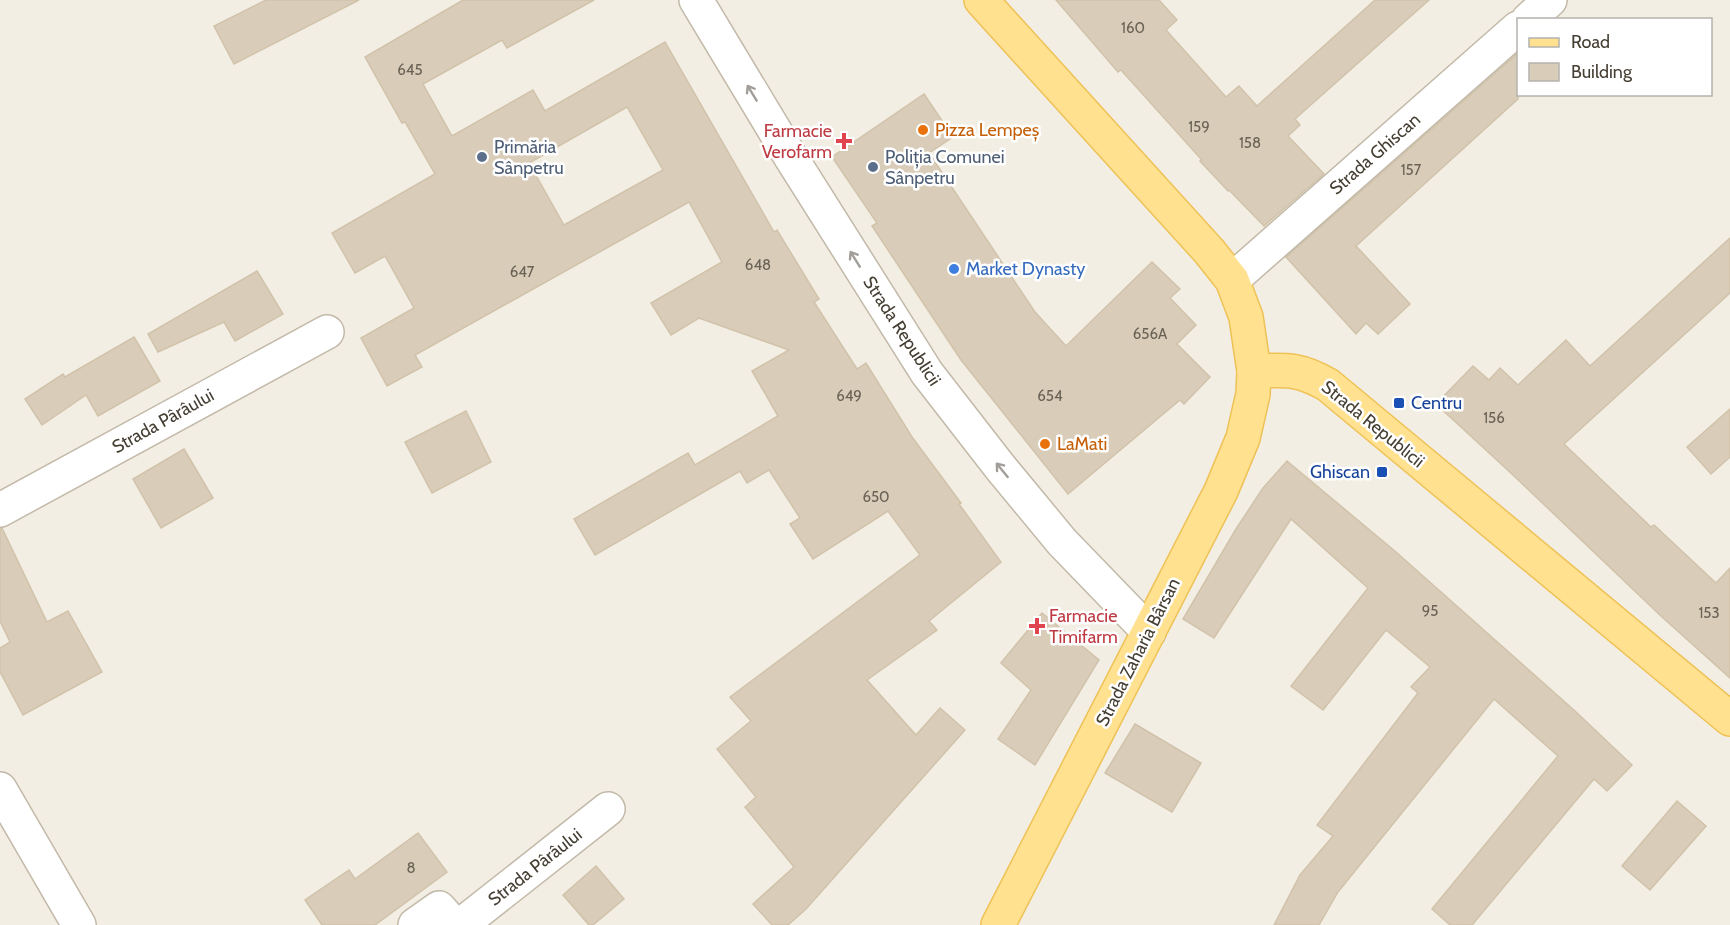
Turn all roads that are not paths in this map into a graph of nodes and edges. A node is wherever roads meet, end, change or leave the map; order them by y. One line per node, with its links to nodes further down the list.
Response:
1 (696, 0): 10 (street, Strada Republicii, one-way to 1)
2 (981, 0): 6 (main road)
3 (1550, 0): 4 (street)
4 (1530, 18)
5 (1517, 29): 6 (street, Strada Ghiscan)
6 (1232, 280): 8 (main road)
7 (327, 332): 9 (street, Strada Pârâului)
8 (1254, 371): 10 (main road, Strada Zaharia Bârsan); 11 (main road, Strada Republicii)
9 (0, 510)
10 (1149, 632): 18 (main road, Strada Zaharia Bârsan)
11 (1730, 719)
12 (0, 789): 14 (street)
13 (608, 809): 17 (street, Strada Pârâului)
14 (79, 925)
15 (414, 925): 16 (street)
16 (454, 925)
17 (461, 925)
18 (998, 925)

